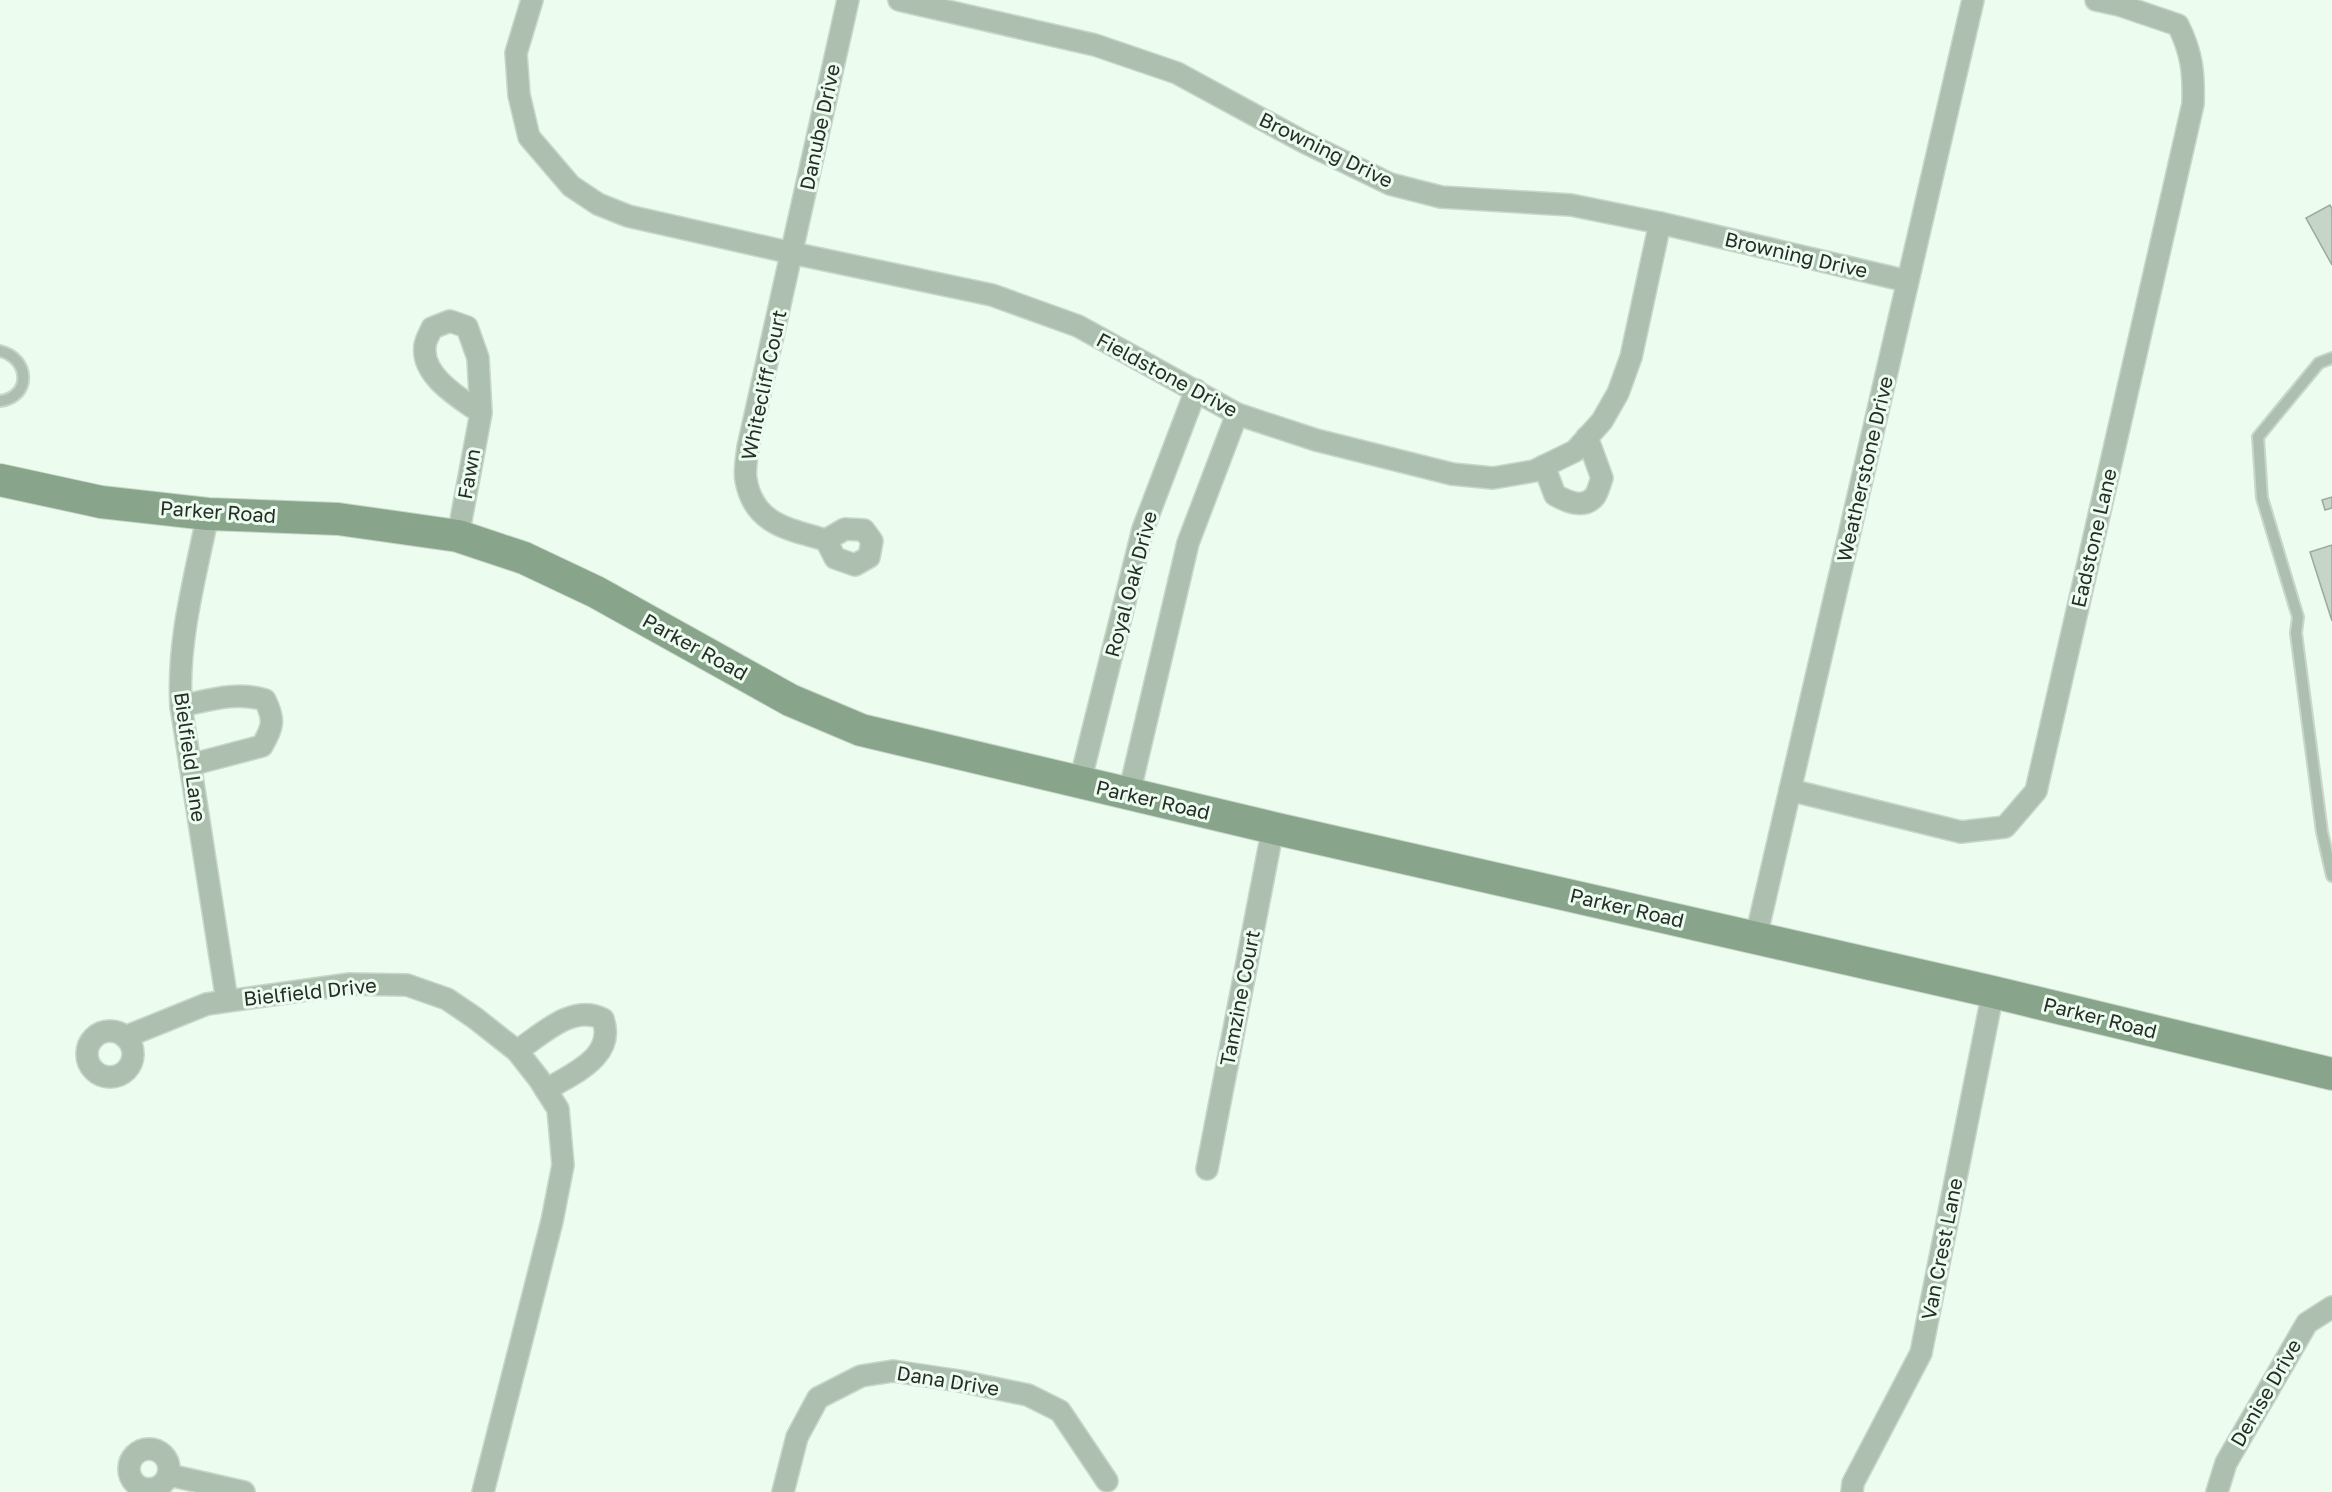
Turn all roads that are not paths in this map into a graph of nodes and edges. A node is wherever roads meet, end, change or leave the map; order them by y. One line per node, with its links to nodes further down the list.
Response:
1 (532, 0): 7 (street, Fieldstone Drive)
2 (848, 0): 7 (street, Danube Drive)
3 (899, 0): 6 (street, Browning Drive)
4 (1973, 0): 8 (street, Weatherstone Drive)
5 (2096, 0): 24 (street, Eadstone Lane)
6 (1660, 223): 8 (street, Browning Drive); 15 (street, Fieldstone Drive)
7 (792, 253): 11 (street, Fieldstone Drive); 20 (street, Whitecliff Court)
8 (1907, 281): 24 (street, Weatherstone Drive)
9 (0, 351): 12 (lane)
10 (2332, 358): 27 (lane)
11 (1196, 390): 14 (street, Fieldstone Drive); 23 (street, Royal Oak Drive)
12 (0, 401)
13 (481, 413): 19 (street, Fawn)
14 (1237, 414): 16 (street, Fieldstone Drive); 25 (street)
15 (1587, 437): 16 (street, Fieldstone Drive); 16 (street)
16 (1544, 466)
17 (0, 480): 18 (main road, Parker Road)
18 (208, 514): 19 (main road, Parker Road); 21 (street, Bielfield Lane)
19 (458, 536): 23 (main road, Parker Road)
20 (826, 540)
21 (181, 706): 22 (street, Bielfield Lane); 22 (street)
22 (190, 765): 30 (street, Bielfield Lane)
23 (1080, 782): 25 (main road, Parker Road)
24 (1790, 790): 28 (street, Weatherstone Drive)
25 (1129, 794): 26 (main road, Parker Road)
26 (1273, 828): 28 (main road, Parker Road); 35 (street, Tamzine Court)
27 (2332, 876)
28 (1756, 937): 29 (main road, Parker Road)
29 (1993, 992): 33 (main road, Parker Road); 42 (street, Van Crest Lane)
30 (227, 1001): 31 (street, Bielfield Drive); 32 (street, Bielfield Drive)
31 (125, 1037)
32 (517, 1052): 34 (street, Bielfield Drive); 34 (street)
33 (2332, 1074)
34 (546, 1090): 40 (street, Bielfield Drive)
35 (1207, 1168)
36 (2332, 1307): 43 (street, Denise Drive)
37 (168, 1475): 39 (street)
38 (1107, 1480): 41 (street, Dana Drive)
39 (244, 1492)
40 (483, 1492)
41 (783, 1492)
42 (1852, 1492)
43 (2217, 1492)

